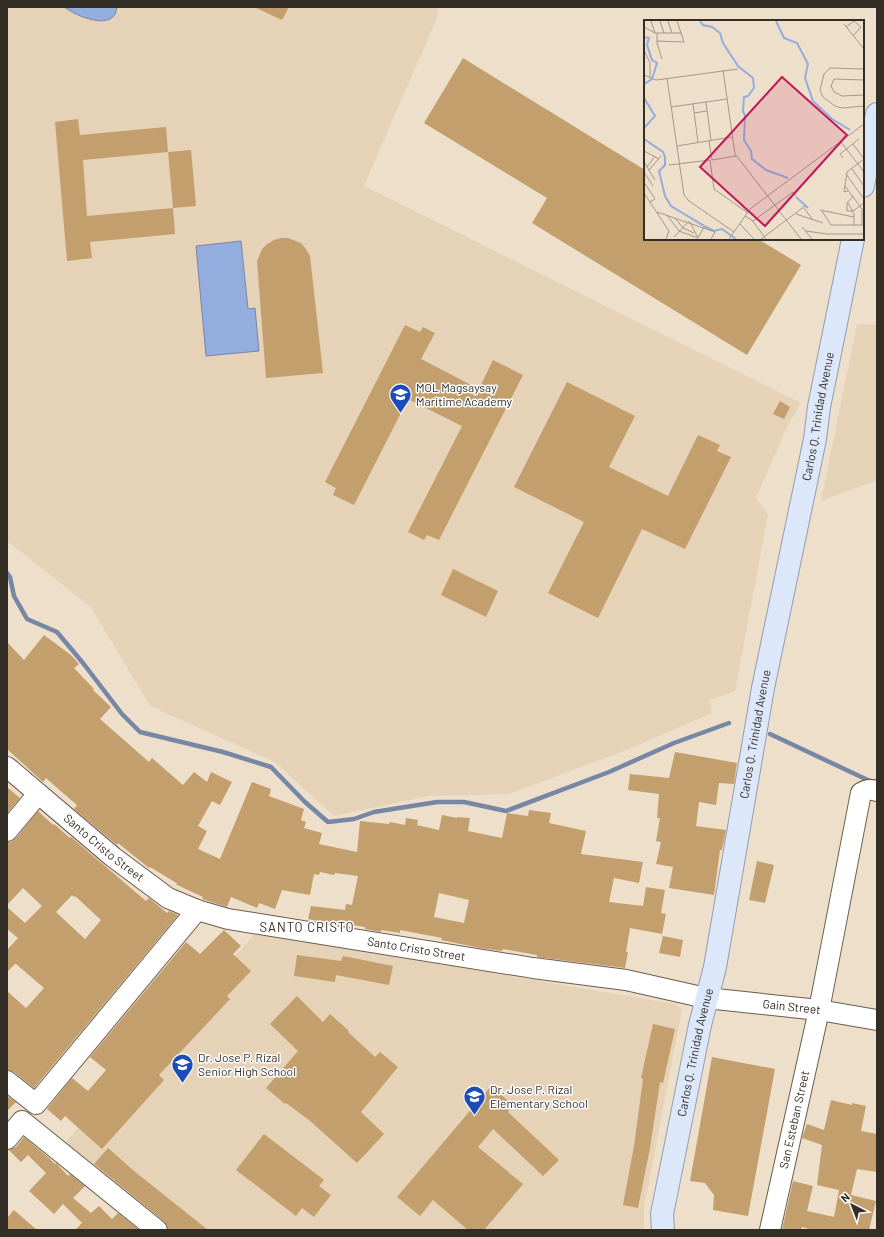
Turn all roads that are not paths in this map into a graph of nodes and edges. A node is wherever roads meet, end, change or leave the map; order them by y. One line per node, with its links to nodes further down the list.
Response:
1 (877, 114): 2 (main road)
2 (864, 181)
3 (853, 240): 9 (main road, Carlos Q. Trinidad Avenue)
4 (7, 767): 6 (street, Santo Cristo Street)
5 (877, 791): 10 (street, San Esteban Street)
6 (38, 794): 7 (street); 8 (street, Santo Cristo Street)
7 (7, 831)
8 (197, 910): 9 (street, Santo Cristo Street); 12 (street)
9 (706, 998): 10 (street, Gain Street); 15 (main road, Carlos Q. Trinidad Avenue)
10 (819, 1010): 11 (street, Gain Street); 16 (street, San Esteban Street)
11 (877, 1020)
12 (7, 1081)
13 (7, 1139): 14 (street)
14 (157, 1230)
15 (663, 1230)
16 (770, 1230)

